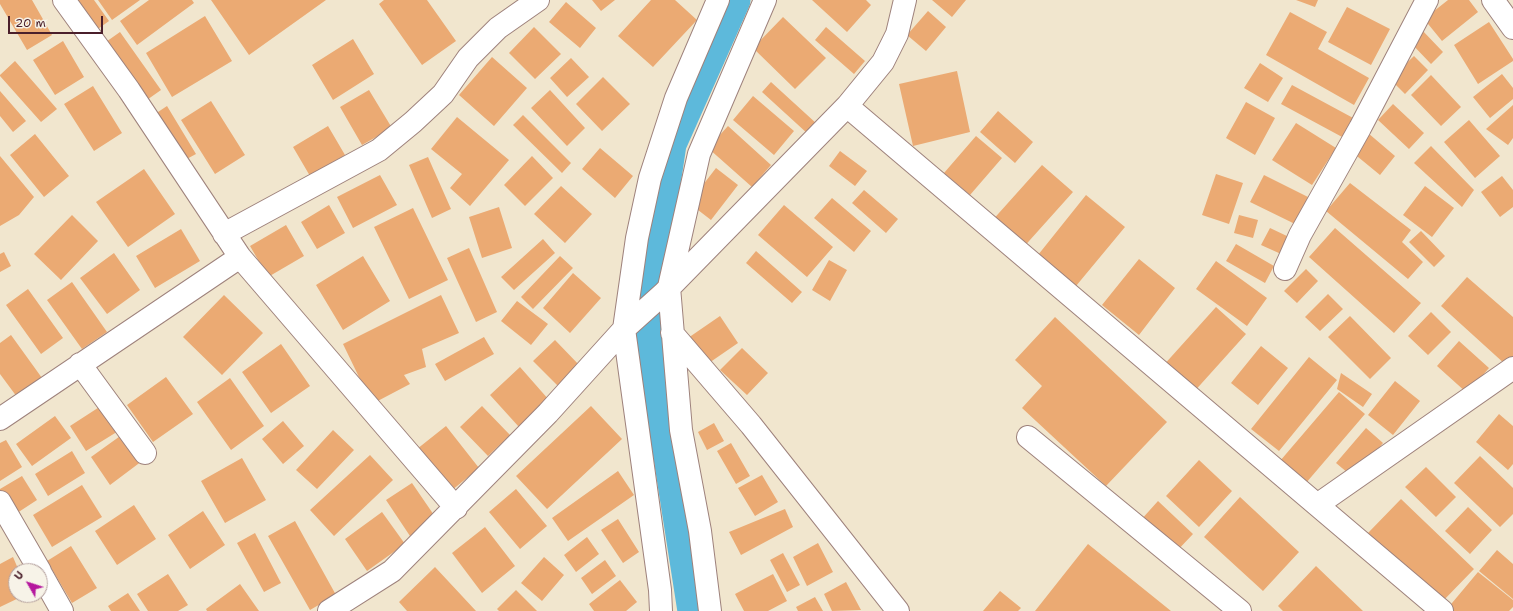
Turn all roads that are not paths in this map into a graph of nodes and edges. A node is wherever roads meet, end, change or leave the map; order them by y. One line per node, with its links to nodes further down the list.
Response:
1 (64, 0): 10 (street)
2 (538, 0): 10 (street)
3 (765, 0): 13 (street)
4 (905, 0): 9 (street)
5 (1427, 0): 12 (street)
6 (1493, 0): 8 (street)
7 (717, 1): 14 (street)
8 (1513, 28)
9 (848, 106): 13 (street); 22 (street)
10 (224, 234): 11 (street)
11 (240, 256): 16 (street); 23 (street)
12 (1285, 269)
13 (666, 290): 14 (street); 15 (street)
14 (628, 326): 23 (street); 28 (street)
15 (672, 333): 29 (street); 30 (street)
16 (80, 364): 18 (street); 20 (street)
17 (1513, 368): 22 (street)
18 (0, 419)
19 (1028, 437): 31 (street)
20 (145, 453)
21 (0, 502): 24 (street)
22 (1317, 505): 32 (street)
23 (456, 508): 27 (street)
24 (35, 563)
25 (48, 586): 26 (street)
26 (62, 611)
27 (329, 611)
28 (661, 611)
29 (710, 611)
30 (898, 611)
31 (1240, 611)
32 (1442, 611)

